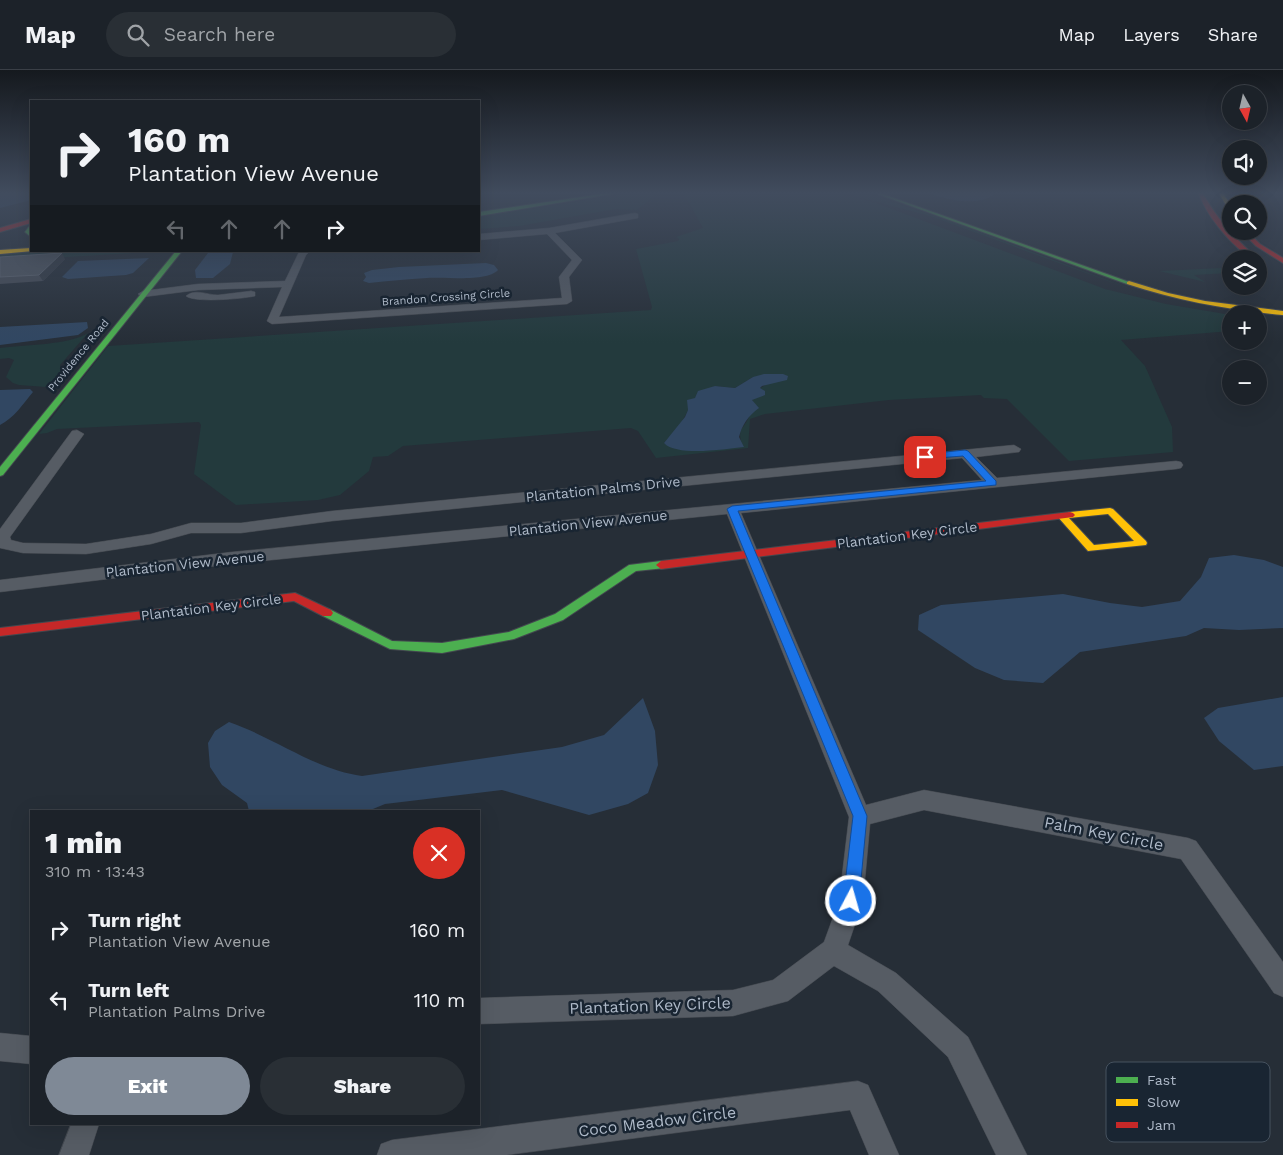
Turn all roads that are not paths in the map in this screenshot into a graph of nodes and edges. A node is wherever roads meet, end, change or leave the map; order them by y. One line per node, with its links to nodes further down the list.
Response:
1 (560, 243): 11 (street, Brandon Crossing Circle)
2 (1016, 243): 16 (street)
3 (1039, 243): 15 (street)
4 (1256, 243): 9 (street)
5 (30, 250): 6 (street)
6 (0, 252)
7 (177, 252): 13 (street, Providence Road)
8 (305, 252): 11 (street, Brandon Crossing Circle)
9 (1283, 261)
10 (215, 286): 12 (street); 13 (street); 14 (street)
11 (287, 288): 12 (street)
12 (234, 290): 14 (street)
13 (143, 294): 14 (street); 21 (street, Providence Road)
14 (204, 295)
15 (1283, 302)
16 (1283, 313)
17 (77, 434): 25 (street, Plantation Palms Drive)
18 (1014, 449): 19 (street, Plantation Palms Drive)
19 (965, 453): 22 (street); 25 (street, Plantation Palms Drive)
20 (1176, 464): 22 (street, Plantation View Avenue)
21 (0, 473)
22 (993, 483): 23 (street, Plantation View Avenue)
23 (732, 509): 26 (street); 27 (street, Plantation View Avenue)
24 (1062, 516): 24 (street, Plantation Key Circle); 26 (street, Plantation Key Circle)
25 (242, 528): 27 (street)
26 (752, 554): 29 (street, Plantation Key Circle); 30 (street)
27 (232, 558): 28 (street, Plantation View Avenue)
28 (0, 586)
29 (0, 632)
30 (860, 816): 31 (street); 32 (street, Palm Key Circle)
31 (833, 952): 33 (street, Plantation Key Circle); 40 (street)
32 (1283, 984)
33 (480, 1011)
34 (0, 1047): 35 (street)
35 (30, 1050)
36 (85, 1125): 37 (street)
37 (74, 1155)
38 (392, 1155): 39 (street, Coco Meadow Circle)
39 (884, 1155)
40 (1012, 1155)

